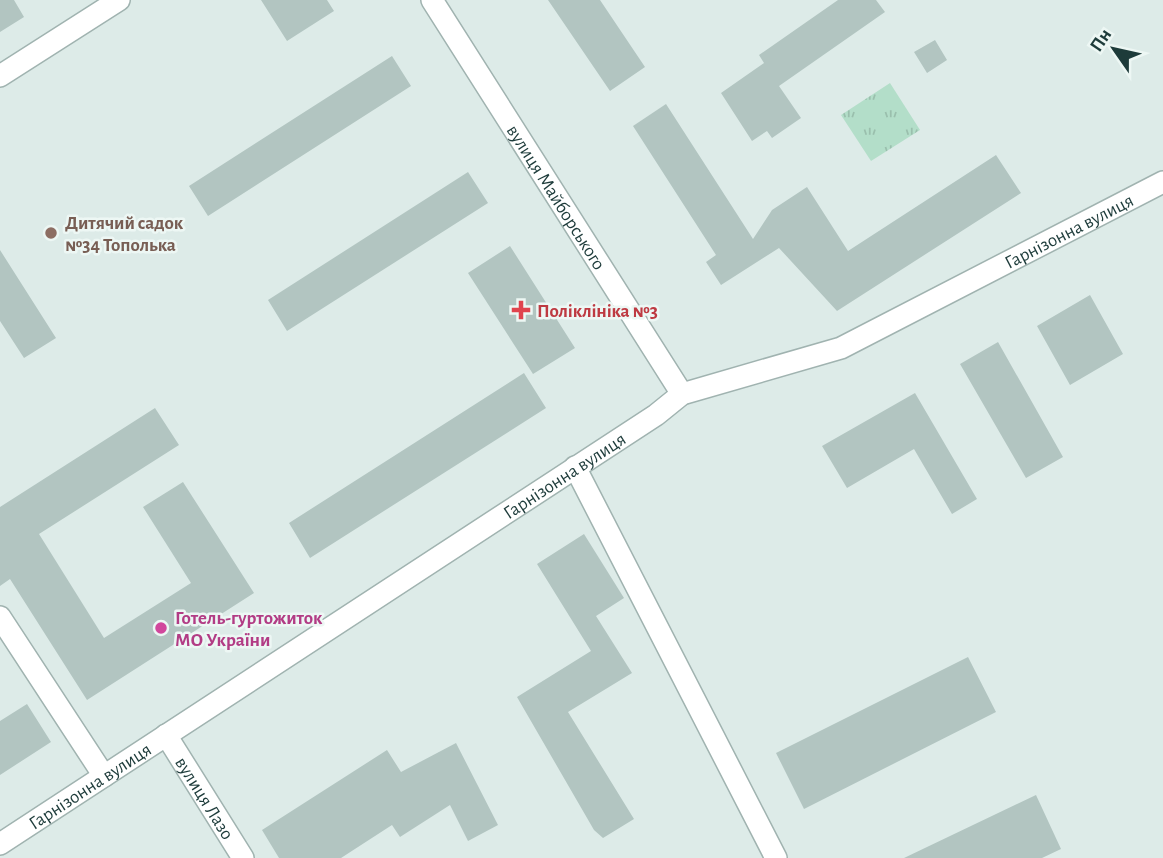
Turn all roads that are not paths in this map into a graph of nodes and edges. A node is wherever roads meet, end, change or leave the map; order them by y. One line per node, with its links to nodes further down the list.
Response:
1 (119, 0): 3 (street)
2 (432, 0): 5 (street, вулиця Майборського)
3 (0, 76)
4 (1163, 181): 5 (street, Гарнізонна вулиця)
5 (682, 394): 6 (street, Гарнізонна вулиця)
6 (575, 467): 8 (street, Гарнізонна вулиця); 12 (street)
7 (0, 617): 9 (street)
8 (166, 735): 9 (street, Гарнізонна вулиця); 11 (street, вулиця Лазо)
9 (104, 776): 10 (street, Гарнізонна вулиця)
10 (0, 844)
11 (243, 858)
12 (776, 858)

